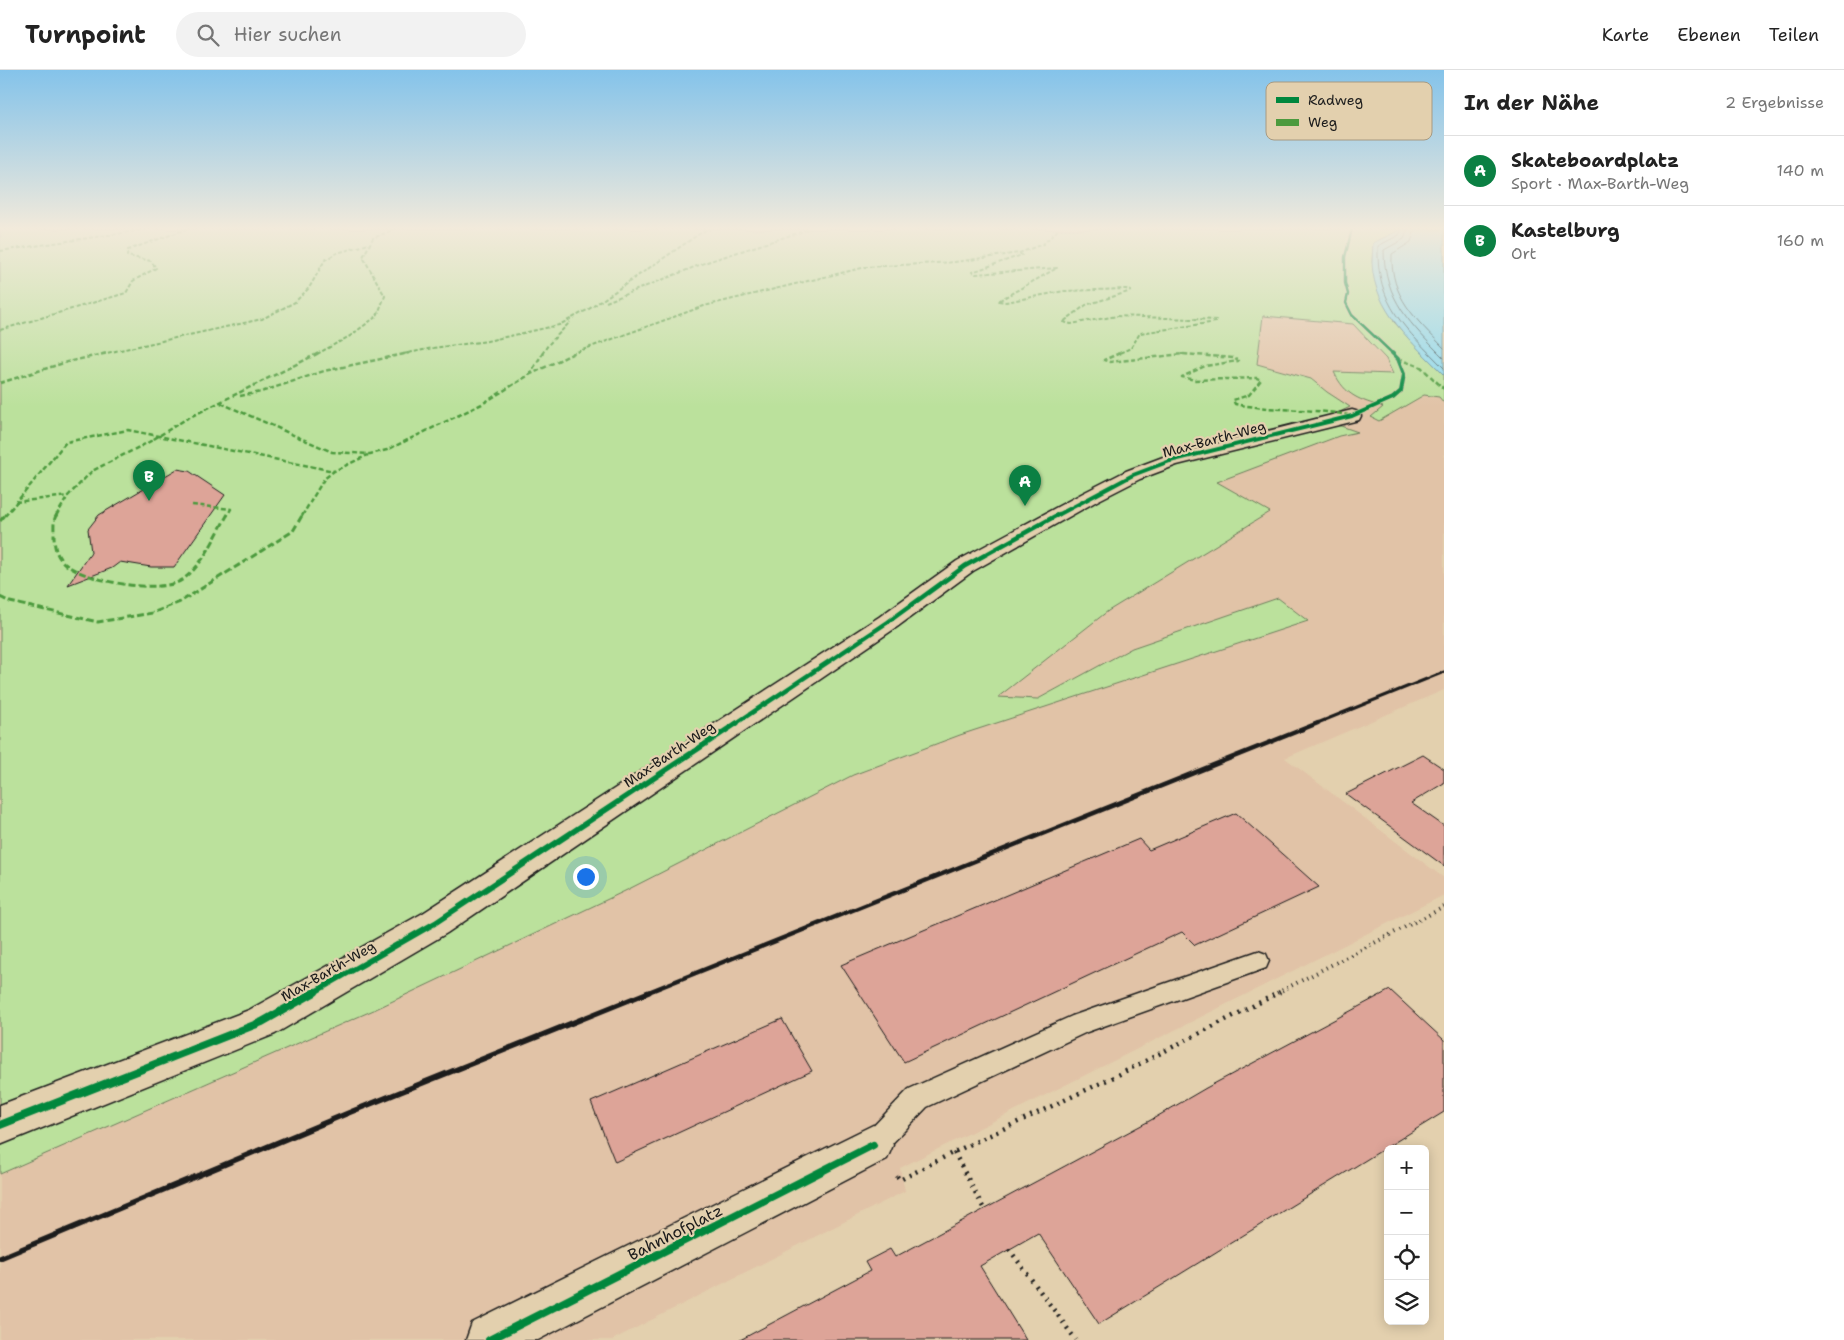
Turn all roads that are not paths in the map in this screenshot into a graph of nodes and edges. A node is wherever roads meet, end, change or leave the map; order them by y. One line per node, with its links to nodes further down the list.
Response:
1 (1352, 416): 3 (street, Max-Barth-Weg)
2 (1258, 960): 4 (lane)
3 (0, 1125)
4 (873, 1145): 5 (street, Bahnhofplatz)
5 (511, 1335)

